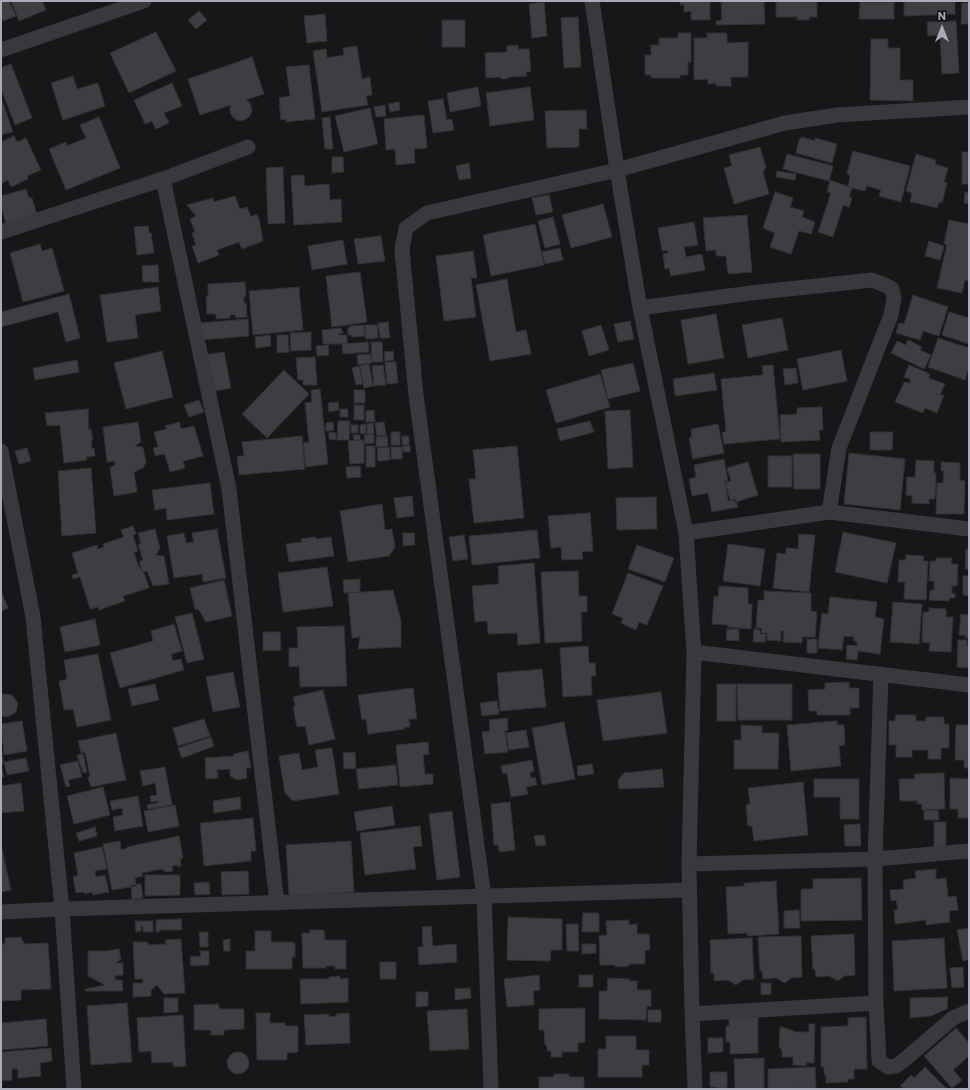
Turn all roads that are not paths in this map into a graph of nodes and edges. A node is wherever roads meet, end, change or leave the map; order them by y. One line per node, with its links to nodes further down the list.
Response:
1 (144, 1): 3 (street)
2 (592, 1): 6 (street)
3 (1, 50)
4 (969, 107): 6 (street)
5 (248, 147): 7 (street)
6 (617, 170): 9 (street); 21 (street)
7 (163, 179): 8 (street); 22 (street)
8 (1, 232)
9 (640, 308): 11 (street); 13 (street)
10 (1, 451): 23 (street)
11 (829, 512): 12 (street); 13 (street)
12 (969, 529)
13 (686, 533): 14 (street)
14 (694, 652): 15 (street); 19 (street)
15 (881, 674): 16 (street); 18 (street)
16 (969, 685)
17 (969, 851): 18 (street)
18 (875, 859): 19 (street); 25 (street)
19 (689, 864): 20 (street)
20 (689, 890): 21 (street); 27 (street)
21 (484, 897): 22 (street); 29 (street)
22 (277, 903): 23 (street)
23 (62, 909): 24 (street); 28 (street)
24 (1, 912)
25 (876, 1003): 26 (street); 27 (street)
26 (969, 1011)
27 (692, 1014): 30 (street)
28 (74, 1089)
29 (491, 1089)
30 (695, 1089)

